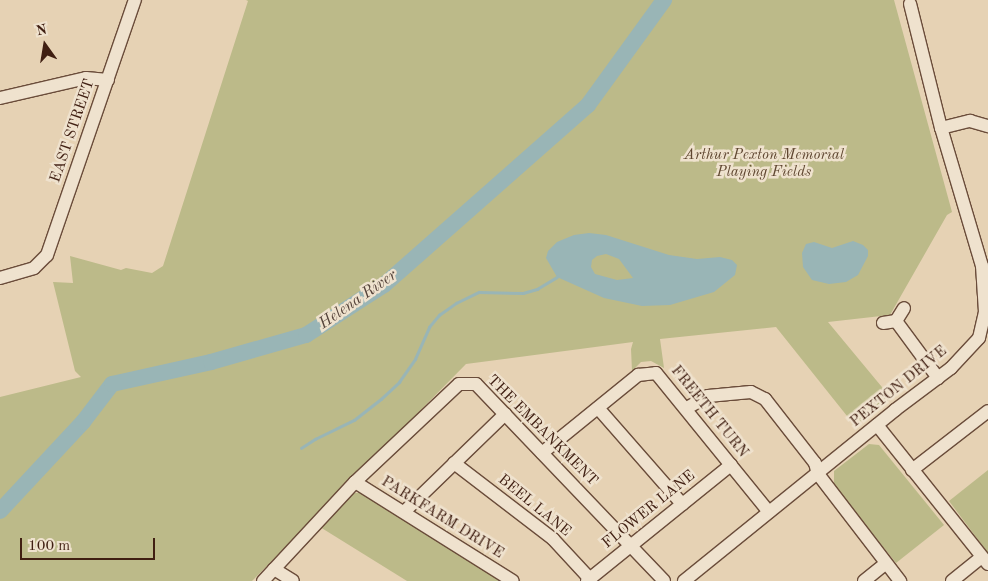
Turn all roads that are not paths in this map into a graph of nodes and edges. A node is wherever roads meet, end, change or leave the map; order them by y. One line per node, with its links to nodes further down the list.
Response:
1 (135, 0): 3 (street, EAST STREET)
2 (912, 1): 6 (street, PEXTON DRIVE)
3 (108, 80): 4 (street); 7 (street, EAST STREET)
4 (0, 98)
5 (988, 126): 6 (street)
6 (941, 128): 11 (street, PEXTON DRIVE)
7 (0, 278)
8 (904, 308): 9 (street)
9 (896, 321): 10 (street); 11 (street)
10 (883, 323)
11 (938, 378): 16 (street, PEXTON DRIVE)
12 (598, 408): 13 (street, FREETH TURN); 17 (street, FREETH TURN); 23 (street)
13 (687, 408): 19 (street, FREETH TURN); 21 (street)
14 (988, 411): 20 (street)
15 (505, 414): 17 (street, THE EMBANKMENT); 18 (street); 22 (street, THE EMBANKMENT)
16 (877, 425): 20 (street); 21 (street, PEXTON DRIVE)
17 (542, 453): 26 (street, THE EMBANKMENT)
18 (454, 463): 24 (street); 30 (street, BEEL LANE)
19 (731, 465): 23 (street, FLOWER LANE); 25 (street, FREETH TURN)
20 (912, 470): 27 (street)
21 (818, 474): 25 (street, PEXTON DRIVE); 28 (street)
22 (355, 482): 24 (street, PARKFARM DRIVE); 29 (street, THE EMBANKMENT)
23 (682, 504): 26 (street, FLOWER LANE)
24 (404, 512): 33 (street, PARKFARM DRIVE)
25 (770, 512): 35 (street, PEXTON DRIVE)
26 (632, 545): 30 (street, FLOWER LANE); 34 (street, THE EMBANKMENT)
27 (985, 561): 38 (street)
28 (886, 563): 36 (street); 37 (street)
29 (274, 569): 31 (street, THE EMBANKMENT); 32 (street)
30 (589, 580)
31 (263, 581)
32 (293, 581)
33 (513, 581)
34 (664, 581)
35 (684, 581)
36 (864, 581)
37 (900, 581)
38 (952, 581)

